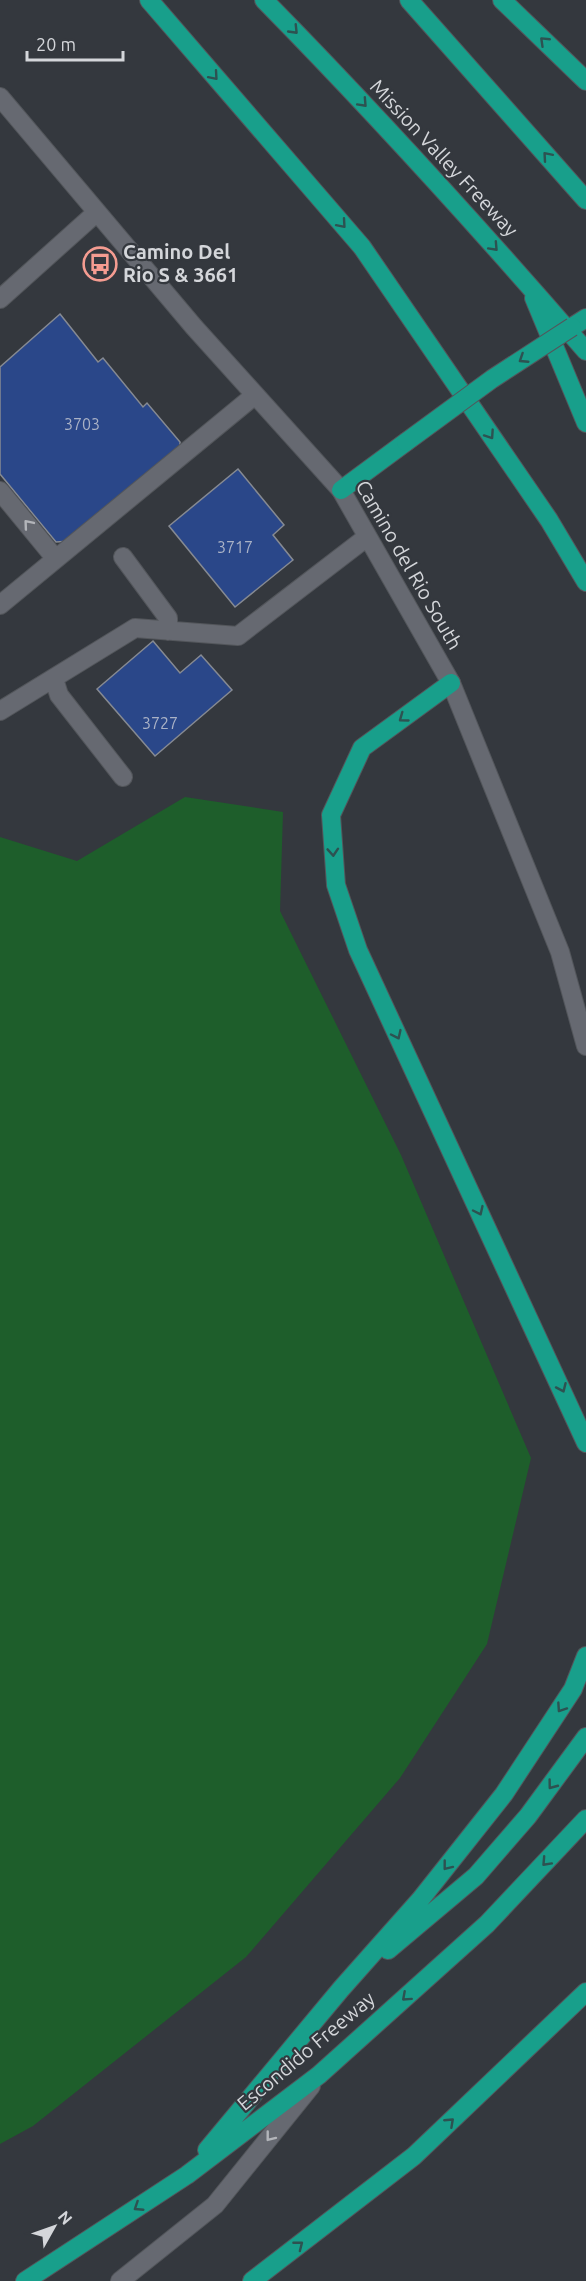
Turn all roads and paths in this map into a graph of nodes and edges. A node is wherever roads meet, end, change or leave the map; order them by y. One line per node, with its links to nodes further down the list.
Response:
1 (149, 0): 20 (highway, one-way to 20)
2 (264, 0): 9 (highway, Mission Valley Freeway, one-way to 9)
3 (409, 0): 7 (highway, one-way to 3)
4 (502, 0): 5 (highway, one-way to 4)
5 (586, 81)
6 (0, 97): 8 (street, Camino del Rio South)
7 (586, 200)
8 (97, 212): 10 (street); 13 (street, Camino del Rio South)
9 (527, 283): 12 (highway, Mission Valley Freeway); 14 (highway)
10 (0, 299)
11 (586, 318): 15 (highway, one-way to 15, bridge)
12 (586, 351)
13 (255, 395): 15 (street, Camino del Rio South); 19 (street)
14 (586, 423)
15 (341, 490): 17 (street, Camino del Rio South)
16 (0, 491): 19 (street, one-way to 16)
17 (367, 537): 22 (street); 24 (street, Camino del Rio South)
18 (123, 557): 22 (street)
19 (55, 558): 21 (street)
20 (586, 582)
21 (0, 605)
22 (168, 631): 23 (street)
23 (54, 679): 25 (street); 26 (street)
24 (450, 683): 27 (street, Camino del Rio South); 28 (highway, one-way to 28)
25 (0, 711)
26 (123, 777)
27 (586, 1046)
28 (586, 1443)
29 (586, 1656): 32 (highway, one-way to 32)
30 (586, 1737): 32 (highway, one-way to 32)
31 (586, 1819): 34 (highway, Escondido Freeway, one-way to 34)
32 (341, 1989): 35 (highway)
33 (586, 1992): 38 (highway, one-way to 33)
34 (319, 2075): 35 (highway, Escondido Freeway); 37 (street, one-way to 37)
35 (187, 2175): 36 (highway, Escondido Freeway, one-way to 36)
36 (25, 2281)
37 (120, 2281)
38 (252, 2281)

